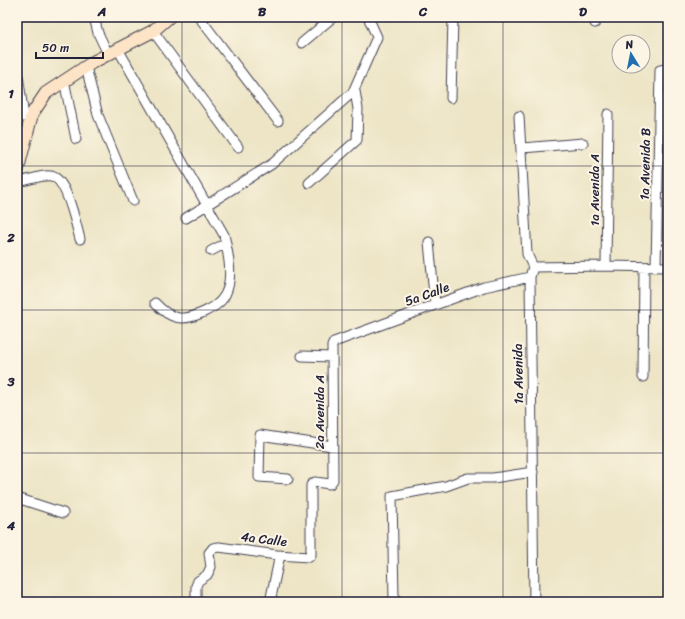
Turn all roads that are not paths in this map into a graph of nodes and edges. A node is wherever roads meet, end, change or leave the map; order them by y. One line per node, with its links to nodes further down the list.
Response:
1 (94, 17): 9 (street)
2 (169, 17): 7 (street)
3 (199, 17): 19 (street)
4 (333, 17): 8 (street)
5 (368, 17): 14 (street)
6 (453, 17): 15 (street)
7 (152, 31): 9 (street); 22 (street)
8 (302, 42)
9 (113, 52): 10 (street); 28 (street)
10 (86, 67): 13 (street); 27 (street)
11 (17, 68): 18 (street)
12 (668, 68): 36 (street, 1a Avenida B)
13 (64, 80): 18 (street); 20 (street)
14 (355, 91): 26 (street); 28 (street)
15 (451, 98)
16 (608, 114): 34 (street, 1a Avenida A)
17 (519, 116): 23 (street)
18 (24, 117): 24 (street)
19 (278, 121)
20 (76, 139)
21 (583, 142): 23 (street)
22 (238, 147)
23 (522, 148): 35 (street)
24 (17, 172)
25 (17, 182): 30 (street)
26 (309, 182)
27 (133, 201)
28 (206, 205): 29 (street); 32 (street)
29 (186, 218)
30 (80, 239)
31 (429, 242): 41 (street)
32 (226, 243): 33 (street); 40 (street)
33 (211, 251)
34 (606, 266): 35 (street); 38 (street)
35 (533, 267): 39 (street, 1a Avenida)
36 (656, 267): 37 (street); 38 (street)
37 (668, 267)
38 (644, 268): 45 (street)
39 (530, 277): 41 (street, 5a Calle); 47 (street, 1a Avenida)
40 (155, 303)
41 (435, 305): 42 (street, 5a Calle)
42 (334, 342): 44 (street, 2a Avenida A)
43 (302, 356): 44 (street)
44 (332, 357): 46 (street, 2a Avenida A)
45 (643, 377)
46 (332, 446): 48 (street); 52 (street, 2a Avenida A)
47 (532, 475): 53 (street); 56 (street, 1a Avenida)
48 (288, 479)
49 (17, 498): 50 (street)
50 (63, 513)
51 (280, 555): 52 (street, 4a Calle); 54 (street, 4a Calle); 55 (street)
52 (310, 556)
53 (394, 600)
54 (196, 602)
55 (270, 602)
56 (534, 602)

